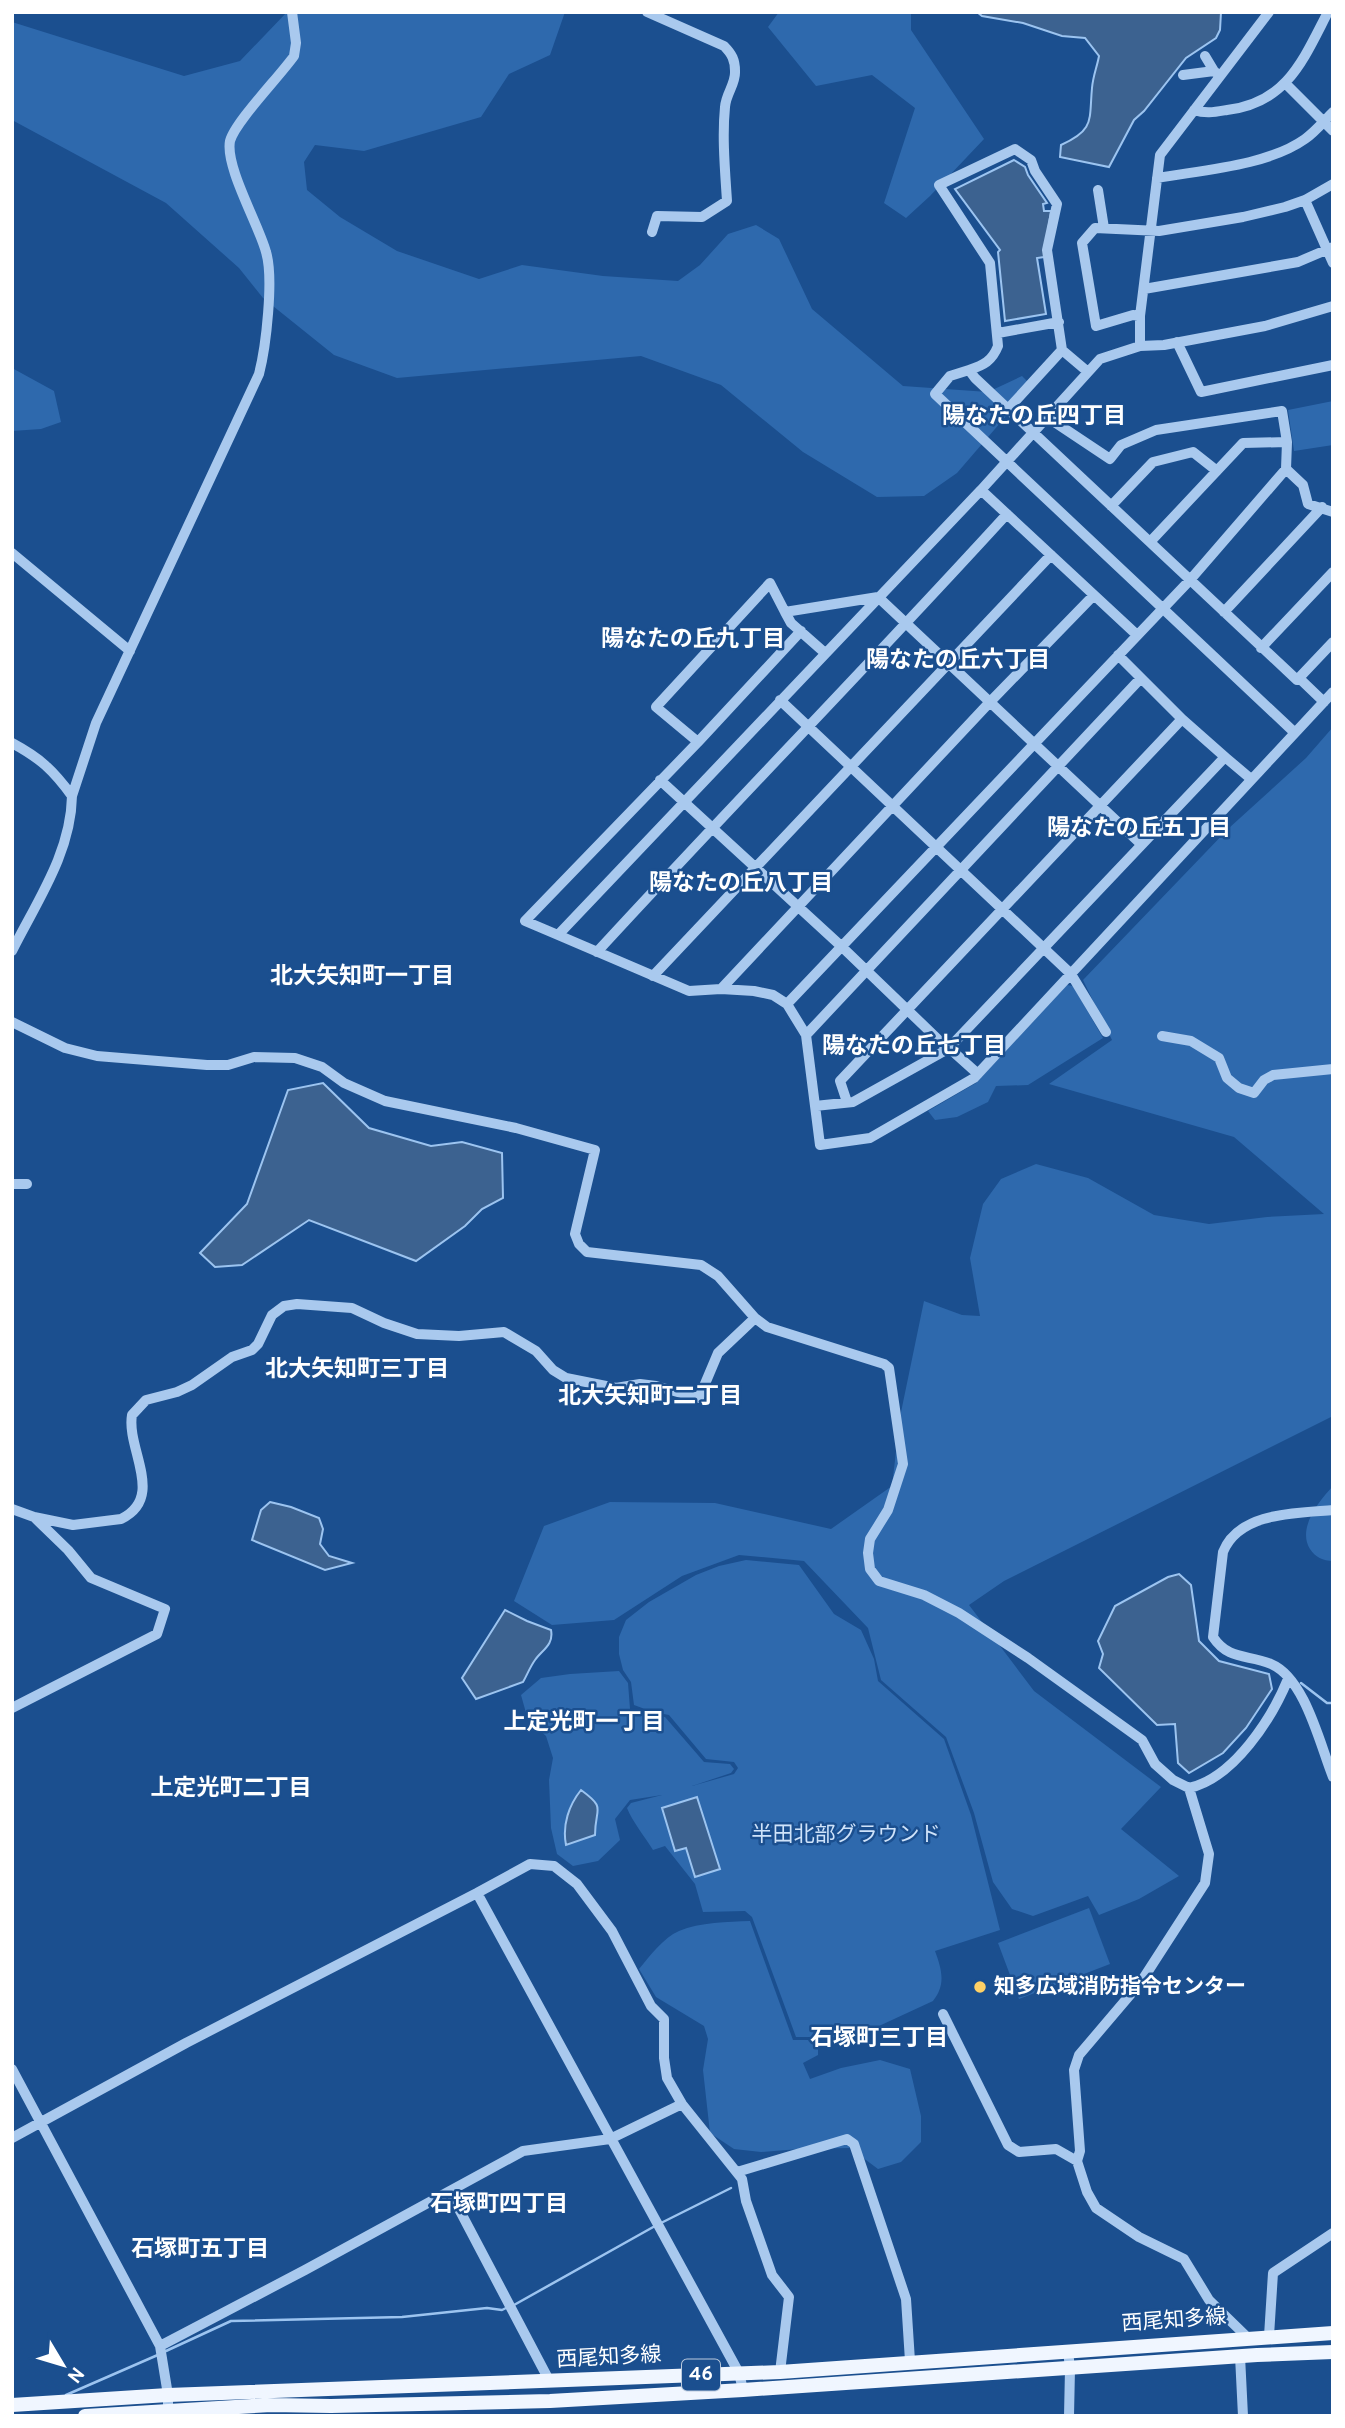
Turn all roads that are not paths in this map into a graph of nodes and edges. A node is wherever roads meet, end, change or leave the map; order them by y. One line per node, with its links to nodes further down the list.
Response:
1 (292, 12): 60 (street)
2 (647, 12): 19 (street)
3 (1269, 12): 6 (street)
4 (1328, 12): 8 (street)
5 (1205, 57): 6 (street)
6 (1217, 73): 7 (street); 9 (street)
7 (1183, 75)
8 (1286, 84): 9 (street); 11 (street)
9 (1194, 110): 13 (street)
10 (1333, 112): 11 (street)
11 (1324, 122): 12 (street); 13 (street)
12 (1333, 131)
13 (1157, 178): 18 (street)
14 (1333, 184): 16 (street)
15 (1098, 190): 17 (street)
16 (1305, 200): 18 (street); 20 (street)
17 (1104, 228): 18 (street); 24 (street)
18 (1150, 230): 22 (street)
19 (652, 232)
20 (1330, 248): 21 (street); 22 (street)
21 (1333, 263)
22 (1144, 289): 24 (street)
23 (1333, 306): 27 (street)
24 (1140, 316): 28 (street)
25 (1059, 322): 26 (street); 26 (street); 29 (street)
26 (998, 333): 31 (street)
27 (1177, 342): 28 (street); 30 (street)
28 (1140, 346): 32 (street)
29 (1062, 350): 32 (street); 33 (street)
30 (1333, 365)
31 (969, 370): 33 (street); 37 (street)
32 (1088, 372): 34 (street)
33 (1008, 409): 35 (street)
34 (1047, 416): 35 (street); 36 (street)
35 (1033, 432): 37 (street); 41 (street)
36 (1287, 442): 38 (street); 39 (street)
37 (1006, 462): 40 (street); 52 (street)
38 (1286, 469): 42 (street); 49 (street)
39 (1217, 471): 41 (street); 45 (street)
40 (981, 490): 44 (street); 51 (street)
41 (1111, 506): 45 (street)
42 (1322, 507): 43 (street); 54 (street)
43 (1333, 512)
44 (1007, 514): 47 (street); 55 (street)
45 (1150, 542): 49 (street)
46 (12, 553): 60 (street)
47 (1051, 555): 50 (street); 63 (street)
48 (1333, 572): 59 (street)
49 (1190, 580): 52 (street); 54 (street)
50 (1094, 595): 57 (street); 68 (street)
51 (878, 597): 53 (street); 55 (street); 61 (street)
52 (1162, 609): 57 (street); 72 (street)
53 (785, 612): 56 (street); 73 (street)
54 (1224, 612): 59 (street)
55 (906, 625): 63 (street); 71 (street)
56 (800, 632): 61 (street); 73 (street)
57 (1137, 635): 62 (street)
58 (1333, 642): 65 (street)
59 (1261, 648): 65 (street)
60 (130, 651): 81 (street)
61 (825, 653): 67 (street)
62 (1118, 655): 64 (street); 75 (street)
63 (947, 663): 68 (street); 77 (street)
64 (1141, 678): 70 (street); 78 (street)
65 (1298, 678): 69 (street)
66 (1333, 692): 69 (street)
67 (780, 700): 71 (street); 82 (street)
68 (989, 702): 75 (street); 84 (street)
69 (1324, 702): 72 (street)
70 (1182, 719): 76 (street); 83 (street)
71 (809, 728): 77 (street); 85 (street)
72 (1294, 732): 79 (street)
73 (698, 742): 80 (street)
74 (12, 743): 81 (street)
75 (1032, 743): 78 (street); 87 (street)
76 (1225, 757): 79 (street); 86 (street)
77 (851, 767): 84 (street); 88 (street)
78 (1058, 767): 83 (street); 89 (street)
79 (1251, 779): 98 (street)
80 (660, 780): 82 (street); 92 (street)
81 (72, 796): 95 (street)
82 (685, 801): 85 (street); 92 (street)
83 (1098, 805): 86 (street); 91 (street)
84 (892, 806): 87 (street); 90 (street)
85 (713, 826): 88 (street); 96 (street)
86 (1141, 844): 94 (street)
87 (935, 846): 89 (street); 93 (street)
88 (755, 866): 90 (street); 99 (street)
89 (960, 871): 91 (street); 97 (street)
90 (798, 905): 93 (street); 100 (street)
91 (1002, 911): 94 (street); 102 (street)
92 (558, 935): 96 (street)
93 (841, 946): 97 (street); 101 (street)
94 (1045, 948): 98 (street); 107 (street)
95 (12, 951)
96 (597, 952): 99 (street)
97 (868, 971): 102 (street); 105 (street)
98 (1071, 974): 104 (street); 109 (street)
99 (653, 976): 100 (street)
100 (722, 989): 101 (street)
101 (787, 1003): 105 (street)
102 (908, 1010): 107 (street); 110 (street)
103 (12, 1022): 114 (street)
104 (1106, 1032)
105 (806, 1035): 111 (street)
106 (1162, 1036): 108 (street)
107 (949, 1049): 109 (street); 110 (street)
108 (1333, 1069)
109 (978, 1074): 111 (street)
110 (847, 1102): 111 (street)
111 (815, 1106)
112 (12, 1184): 113 (street)
113 (27, 1184)
114 (755, 1318): 117 (street); 122 (street)
115 (12, 1508): 117 (street)
116 (1333, 1510): 118 (street)
117 (34, 1517): 119 (street)
118 (1288, 1679): 120 (street); 122 (street)
119 (12, 1708)
120 (1329, 1757): 121 (street)
121 (1333, 1777)
122 (1189, 1788): 130 (street)
123 (477, 1893): 126 (street); 127 (street); 129 (street)
124 (943, 2014): 130 (street)
125 (12, 2069): 127 (street)
126 (682, 2105): 129 (street); 131 (street)
127 (40, 2122): 128 (street); 137 (street)
128 (12, 2138)
129 (610, 2139): 132 (street); 144 (street)
130 (1077, 2161): 136 (street)
131 (737, 2172): 141 (street); 143 (street)
132 (450, 2192): 137 (street); 145 (street)
133 (1333, 2233): 135 (street)
134 (1333, 2333): 135 (main road, 西尾知多線 / 46)
135 (1269, 2336): 136 (main road, 西尾知多線 / 46)
136 (1247, 2337): 138 (main road, 西尾知多線 / 46)
137 (160, 2346): 147 (street)
138 (1068, 2350): 141 (main road, 西尾知多線 / 46); 142 (street)
139 (1333, 2352): 140 (main road, 西尾知多線 / 46)
140 (1240, 2356): 142 (main road, 西尾知多線 / 46); 153 (street)
141 (910, 2361): 143 (main road, 西尾知多線 / 46)
142 (1070, 2369): 146 (main road, 西尾知多線 / 46); 152 (street)
143 (780, 2372): 144 (main road, 西尾知多線 / 46)
144 (739, 2373): 145 (main road, 西尾知多線 / 46); 146 (street)
145 (550, 2382): 147 (main road, 西尾知多線 / 46)
146 (743, 2390): 149 (main road, 西尾知多線 / 46)
147 (168, 2395): 148 (main road, 西尾知多線 / 46); 150 (street)
148 (12, 2405)
149 (271, 2410): 150 (main road, 西尾知多線 / 46)
150 (168, 2413): 151 (main road, 西尾知多線 / 46)
151 (85, 2416)
152 (1069, 2416)
153 (1243, 2416)

